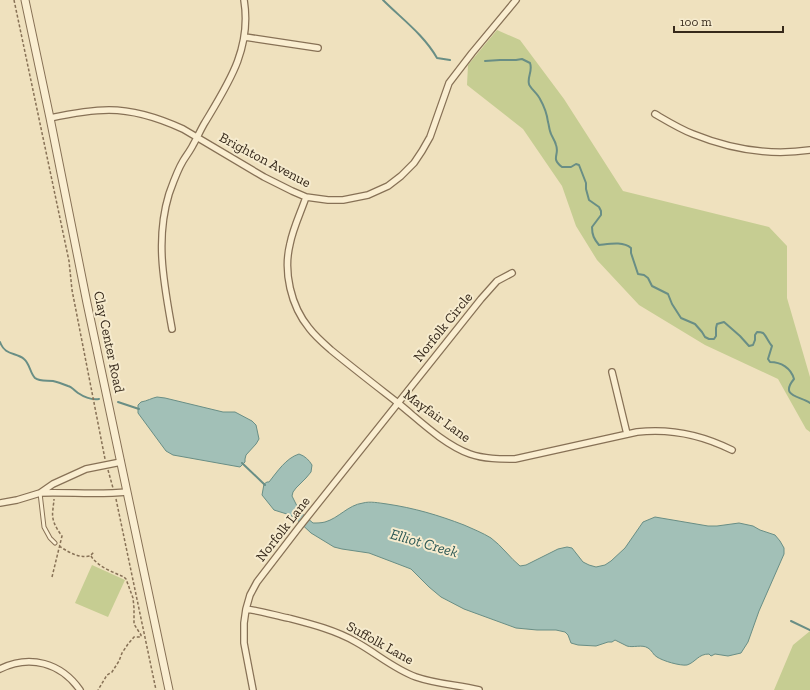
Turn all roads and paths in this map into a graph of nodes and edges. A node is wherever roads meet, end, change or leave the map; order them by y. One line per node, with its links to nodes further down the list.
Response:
1 (14, 0): 19 (path)
2 (25, 0): 8 (street, Clay Center Road)
3 (244, 0): 5 (street)
4 (516, 0): 11 (street, Brighton Avenue)
5 (245, 37): 6 (street); 9 (street)
6 (318, 48)
7 (655, 114): 10 (street)
8 (50, 118): 9 (street, Brighton Avenue); 18 (street, Clay Center Road)
9 (197, 138): 11 (street, Brighton Avenue); 13 (street)
10 (810, 150)
11 (306, 197): 15 (street, Mayfair Lane)
12 (512, 273): 15 (street, Norfolk Circle)
13 (172, 329)
14 (612, 372): 16 (street)
15 (398, 403): 16 (street, Mayfair Lane); 27 (street, Norfolk Lane)
16 (627, 434): 17 (street, Mayfair Lane)
17 (732, 450)
18 (121, 462): 19 (street); 20 (street, Clay Center Road)
19 (107, 464): 21 (street); 22 (path)
20 (127, 492): 22 (street); 32 (street, Clay Center Road)
21 (40, 493): 22 (street); 23 (street); 24 (lane)
22 (115, 493): 31 (path)
23 (0, 503)
24 (55, 543): 26 (path)
25 (94, 552): 26 (path)
26 (91, 556): 30 (path)
27 (246, 609): 33 (street, Norfolk Lane); 34 (street, Suffolk Lane)
28 (0, 669): 29 (street)
29 (80, 690)
30 (98, 690)
31 (156, 690)
32 (169, 690)
33 (253, 690)
34 (479, 690)

